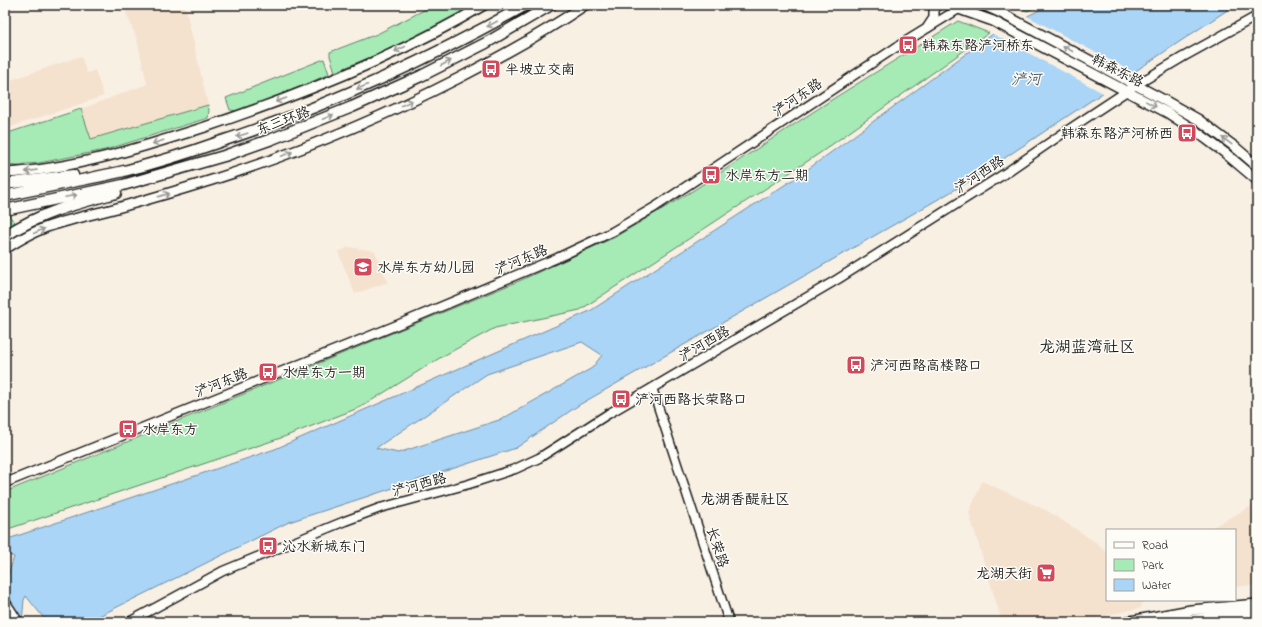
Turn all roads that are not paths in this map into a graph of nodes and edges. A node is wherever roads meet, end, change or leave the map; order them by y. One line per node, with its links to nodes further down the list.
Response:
1 (484, 5): 15 (main road, one-way to 15)
2 (526, 5): 14 (main road, 东三环路, one-way to 14)
3 (551, 5): 12 (main road, 东三环路, one-way to 3)
4 (585, 5): 23 (main road, one-way to 4)
5 (934, 5): 9 (main road)
6 (983, 5): 10 (main road, 韩森东路, one-way to 6)
7 (959, 6): 9 (street, 浐河东路); 11 (main road, 韩森东路)
8 (1257, 16): 10 (street, 浐河西路)
9 (928, 27): 25 (street, 浐河东路)
10 (1136, 85): 11 (street, 浐河西路); 13 (main road, 韩森东路, one-way to 10)
11 (1128, 91): 16 (main road, 韩森东路, one-way to 16); 24 (street, 浐河西路)
12 (224, 156): 19 (main road, 东三环路, one-way to 12); 22 (main road)
13 (1257, 166)
14 (124, 171): 17 (main road); 18 (main road, 东三环路)
15 (5, 173)
16 (1257, 180)
17 (5, 184)
18 (5, 196)
19 (18, 208): 20 (main road, 东三环路); 21 (main road)
20 (5, 210)
21 (5, 214)
22 (5, 236)
23 (5, 249)
24 (652, 388): 33 (street, 浐河西路); 34 (street, 长荣路)
25 (5, 483)
26 (5, 602): 32 (main road)
27 (1257, 604): 30 (main road)
28 (1257, 612): 30 (main road)
29 (5, 616): 31 (main road)
30 (1192, 617): 35 (main road); 36 (main road)
31 (9, 622)
32 (18, 622)
33 (129, 622)
34 (729, 622)
35 (1125, 622)
36 (1168, 622)

